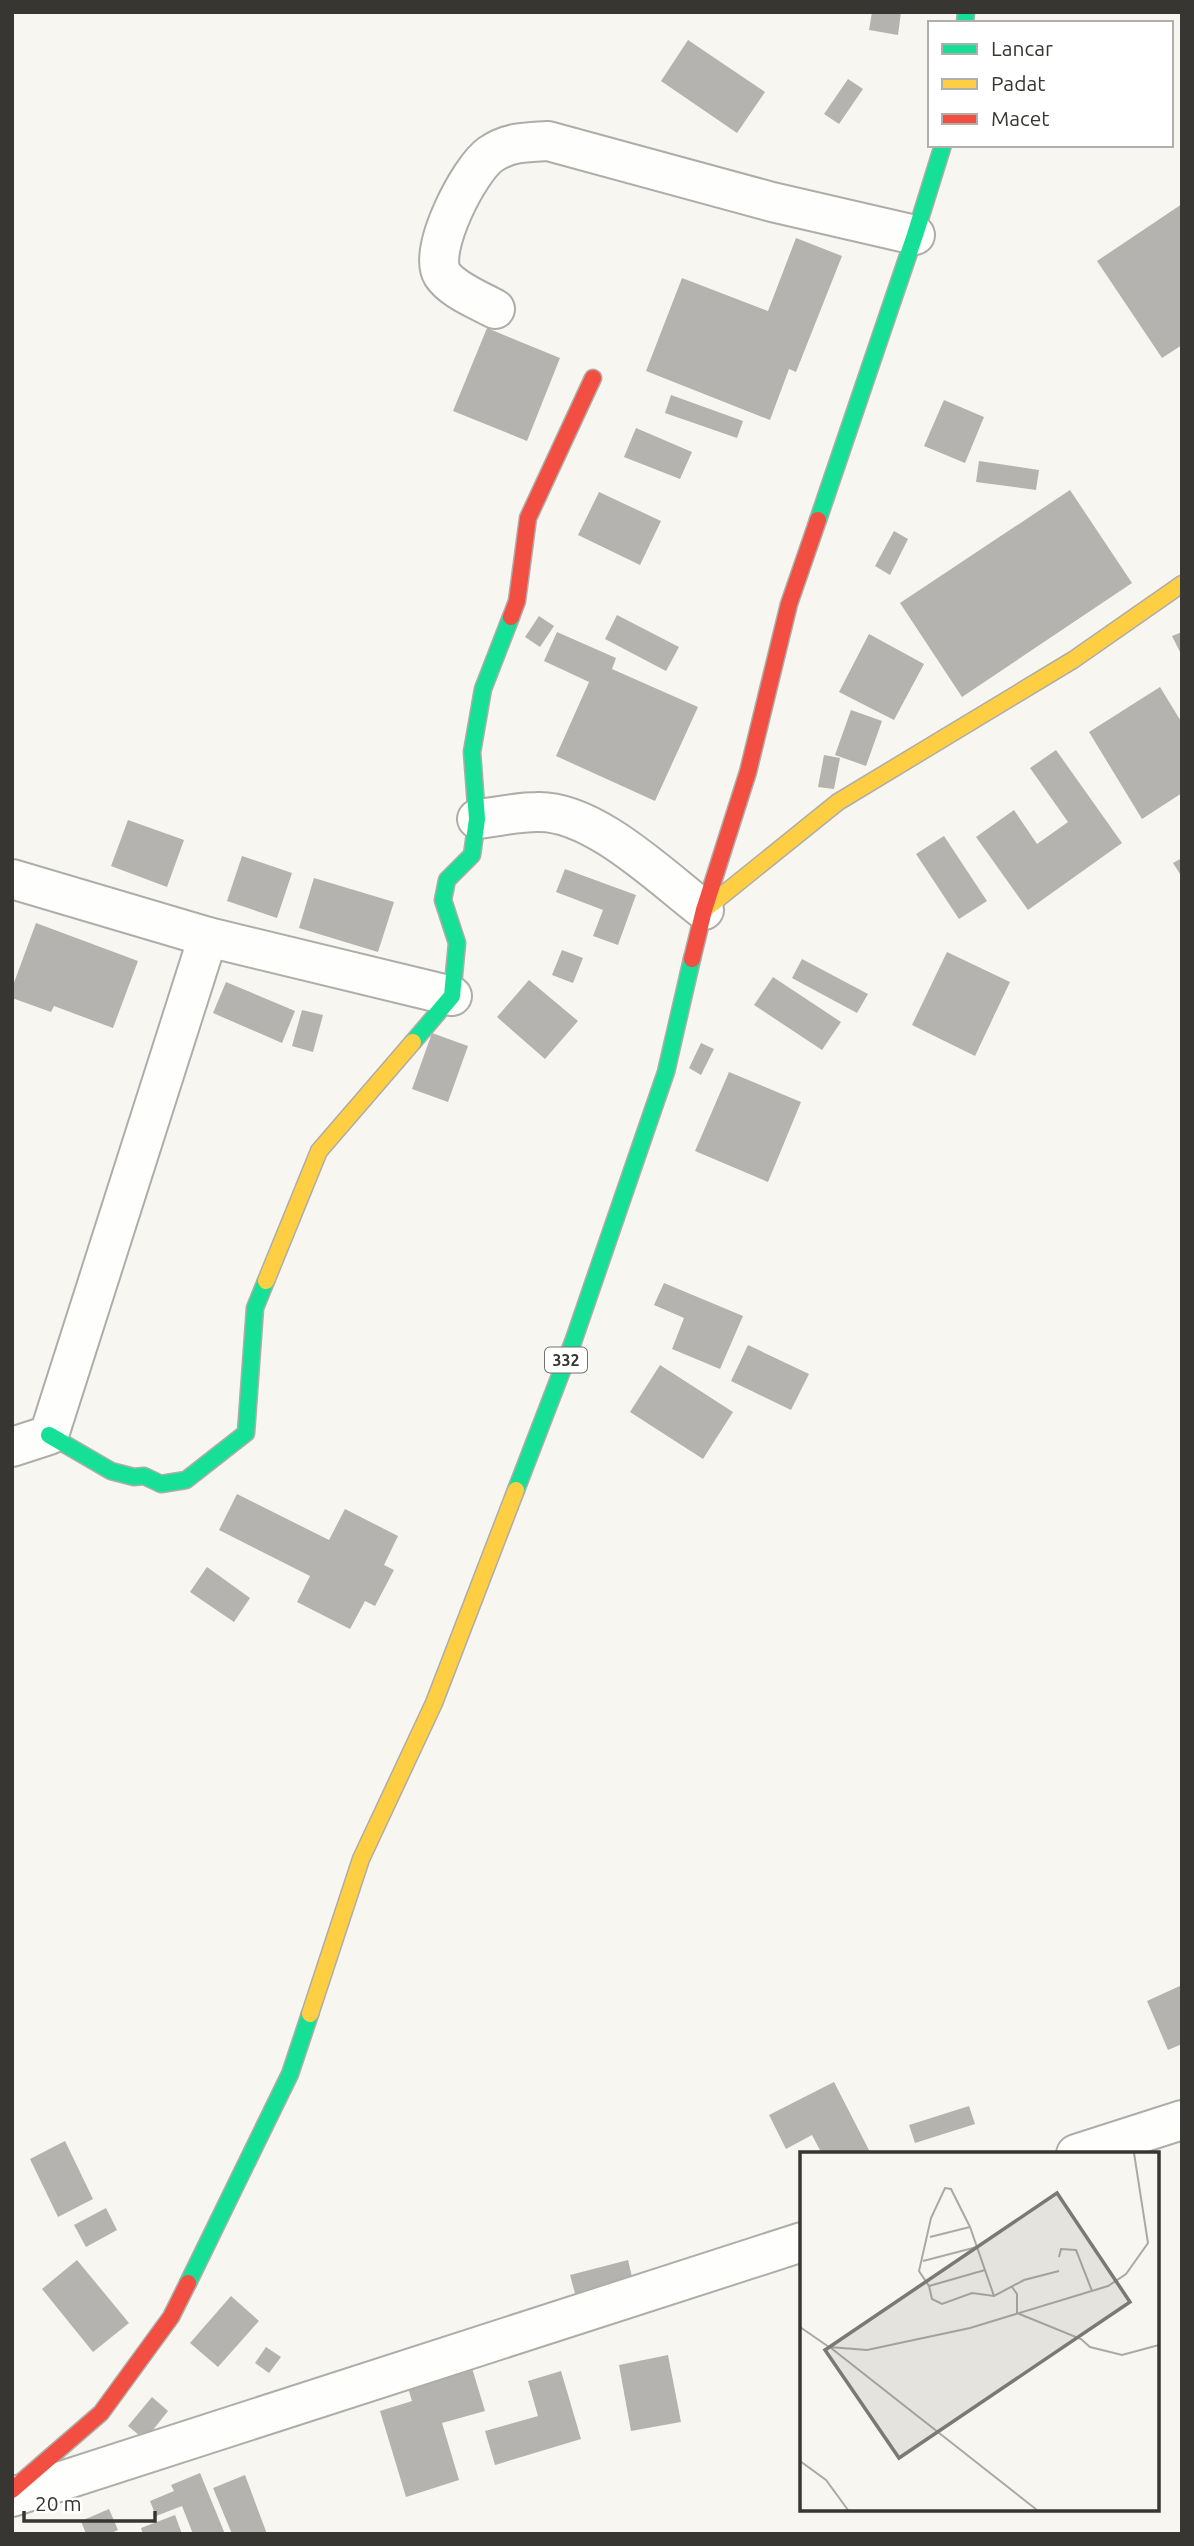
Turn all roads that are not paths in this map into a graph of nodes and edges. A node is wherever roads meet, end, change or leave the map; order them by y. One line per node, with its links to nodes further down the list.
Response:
1 (942, 147): 2 (main road, 332)
2 (915, 235): 3 (street); 8 (main road, 332)
3 (495, 309)
4 (593, 379): 6 (main road)
5 (1182, 584): 8 (main road)
6 (477, 819): 8 (street); 10 (main road)
7 (12, 879): 9 (street)
8 (704, 910): 16 (main road, 332)
9 (208, 937): 10 (street); 11 (street)
10 (452, 996): 11 (main road)
11 (49, 1435): 12 (street)
12 (12, 1447)
13 (1182, 2120): 14 (street)
14 (1082, 2152)
15 (800, 2243): 17 (street)
16 (12, 2490)
17 (12, 2497)

